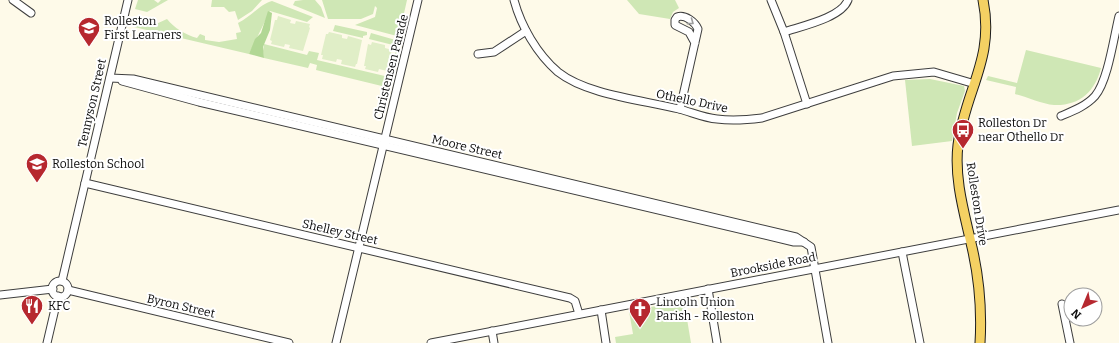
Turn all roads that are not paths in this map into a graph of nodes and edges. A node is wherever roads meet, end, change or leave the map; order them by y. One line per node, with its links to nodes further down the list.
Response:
1 (13, 0): 8 (street)
2 (128, 0): 14 (street, Tennyson Street)
3 (418, 0): 19 (street, Christensen Parade)
4 (514, 0): 10 (street, Othello Drive)
5 (771, 0): 11 (street)
6 (848, 0): 11 (street)
7 (983, 0): 15 (main road, Rolleston Drive)
8 (31, 13)
9 (1119, 16): 18 (street)
10 (526, 31): 13 (street); 17 (street, Othello Drive)
11 (784, 32): 16 (street)
12 (695, 43): 17 (street)
13 (478, 54)
14 (110, 78): 19 (street, Moore Street); 20 (street, Tennyson Street)
15 (976, 84): 16 (street, Othello Drive); 22 (main road, Rolleston Drive)
16 (807, 104): 17 (street, Othello Drive)
17 (680, 109)
18 (1061, 116)
19 (384, 142): 23 (street, Christensen Parade); 25 (street, Moore Street)
20 (84, 183): 23 (street, Shelley Street); 26 (street, Tennyson Street)
21 (1119, 210): 22 (street, Brookside Road)
22 (970, 239): 24 (street, Brookside Road); 45 (main road, Rolleston Drive)
23 (359, 248): 34 (street, Shelley Street); 38 (street, Christensen Parade)
24 (902, 252): 25 (street, Brookside Road); 44 (street)
25 (814, 269): 28 (street, Brookside Road); 43 (street, Moore Street)
26 (62, 281): 27 (street); 29 (street)
27 (52, 289): 30 (street); 31 (street)
28 (708, 289): 33 (street, Brookside Road); 42 (street)
29 (68, 290): 31 (street); 37 (street, Byron Street)
30 (0, 296)
31 (58, 296): 36 (street)
32 (1062, 304): 46 (street)
33 (601, 310): 34 (street, Brookside Road); 41 (street)
34 (578, 314): 35 (street, Brookside Road)
35 (492, 331): 39 (street, Brookside Road); 40 (street)
36 (47, 343)
37 (289, 343)
38 (336, 343)
39 (432, 343)
40 (494, 343)
41 (606, 343)
42 (717, 343)
43 (828, 343)
44 (920, 343)
45 (980, 343)
46 (1070, 343)

